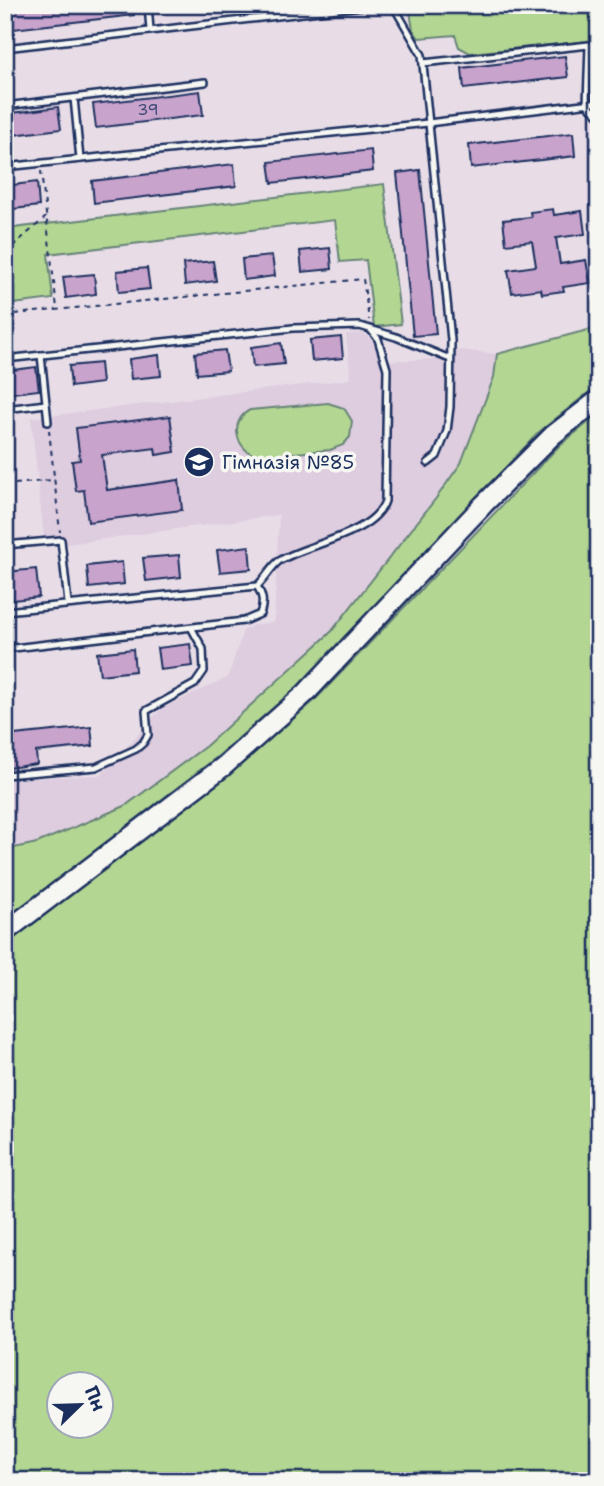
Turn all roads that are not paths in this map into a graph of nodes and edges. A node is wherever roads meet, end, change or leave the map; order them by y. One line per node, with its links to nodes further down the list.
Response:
1 (148, 5): 4 (lane)
2 (371, 5): 4 (lane)
3 (393, 5): 6 (lane)
4 (150, 30): 5 (lane)
5 (5, 48)
6 (423, 63): 10 (lane); 13 (lane)
7 (205, 82): 8 (lane)
8 (74, 98): 11 (lane); 14 (lane)
9 (599, 102): 10 (lane)
10 (587, 104): 12 (lane); 13 (lane)
11 (5, 106)
12 (599, 115)
13 (428, 122): 14 (lane); 19 (lane)
14 (80, 159): 15 (lane)
15 (5, 167)
16 (371, 330): 17 (lane); 19 (lane); 26 (lane)
17 (41, 355): 18 (lane); 21 (lane)
18 (5, 359)
19 (450, 359): 24 (lane)
20 (599, 399): 32 (main road)
21 (46, 404): 22 (lane); 23 (lane)
22 (5, 409)
23 (48, 422)
24 (428, 463)
25 (5, 545): 27 (lane)
26 (257, 586): 27 (lane); 29 (lane)
27 (68, 603): 28 (lane)
28 (5, 611)
29 (192, 629): 30 (lane); 31 (lane)
30 (5, 649)
31 (5, 775)
32 (5, 932)

